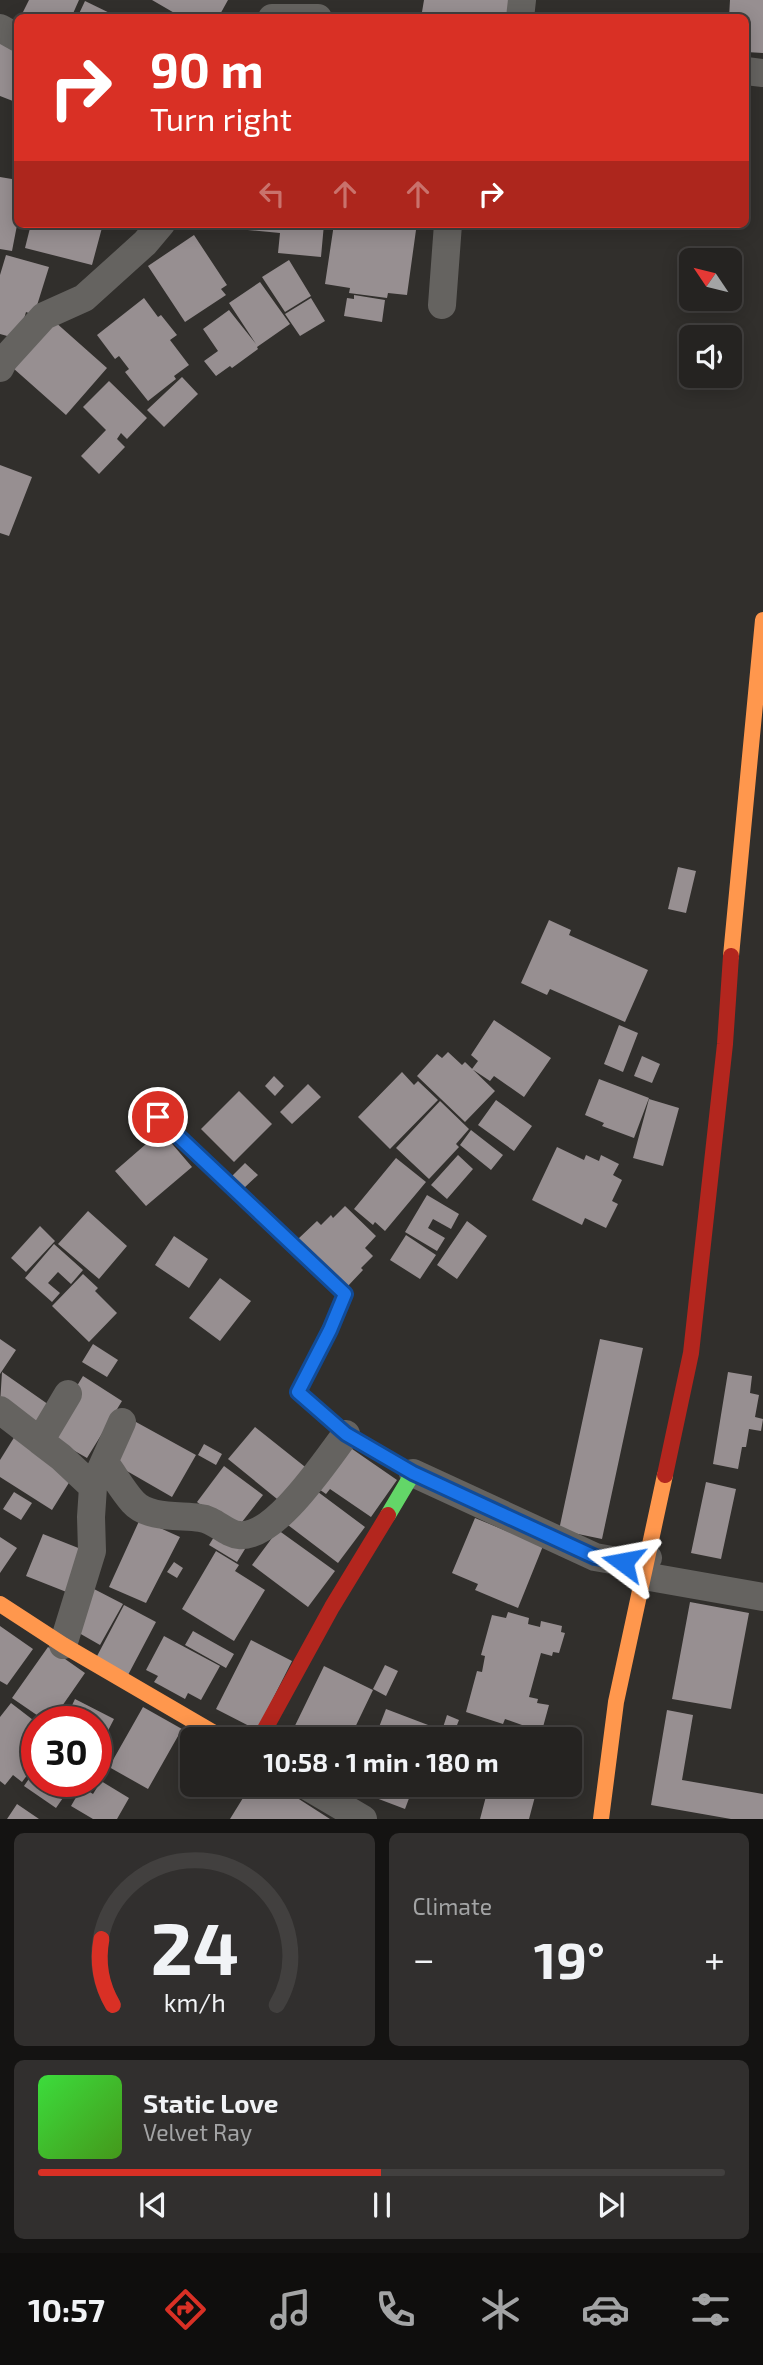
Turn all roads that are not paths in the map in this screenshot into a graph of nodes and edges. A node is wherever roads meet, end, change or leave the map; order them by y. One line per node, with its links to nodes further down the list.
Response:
1 (158, 228): 4 (street)
2 (448, 228): 3 (street)
3 (442, 305)
4 (0, 368)
5 (763, 620): 6 (street)
6 (759, 713): 15 (street)
7 (158, 1117): 11 (street)
8 (68, 1394): 12 (street)
9 (0, 1410): 12 (street)
10 (122, 1422): 14 (street)
11 (346, 1434): 13 (street); 14 (street)
12 (40, 1441): 14 (street)
13 (413, 1473): 15 (street); 20 (street)
14 (99, 1475): 18 (street)
15 (646, 1567): 16 (street); 23 (street)
16 (763, 1597)
17 (0, 1604): 18 (street)
18 (63, 1645): 19 (street)
19 (204, 1727)
20 (266, 1727)
21 (325, 1797): 22 (street)
22 (363, 1819)
23 (601, 1819)

